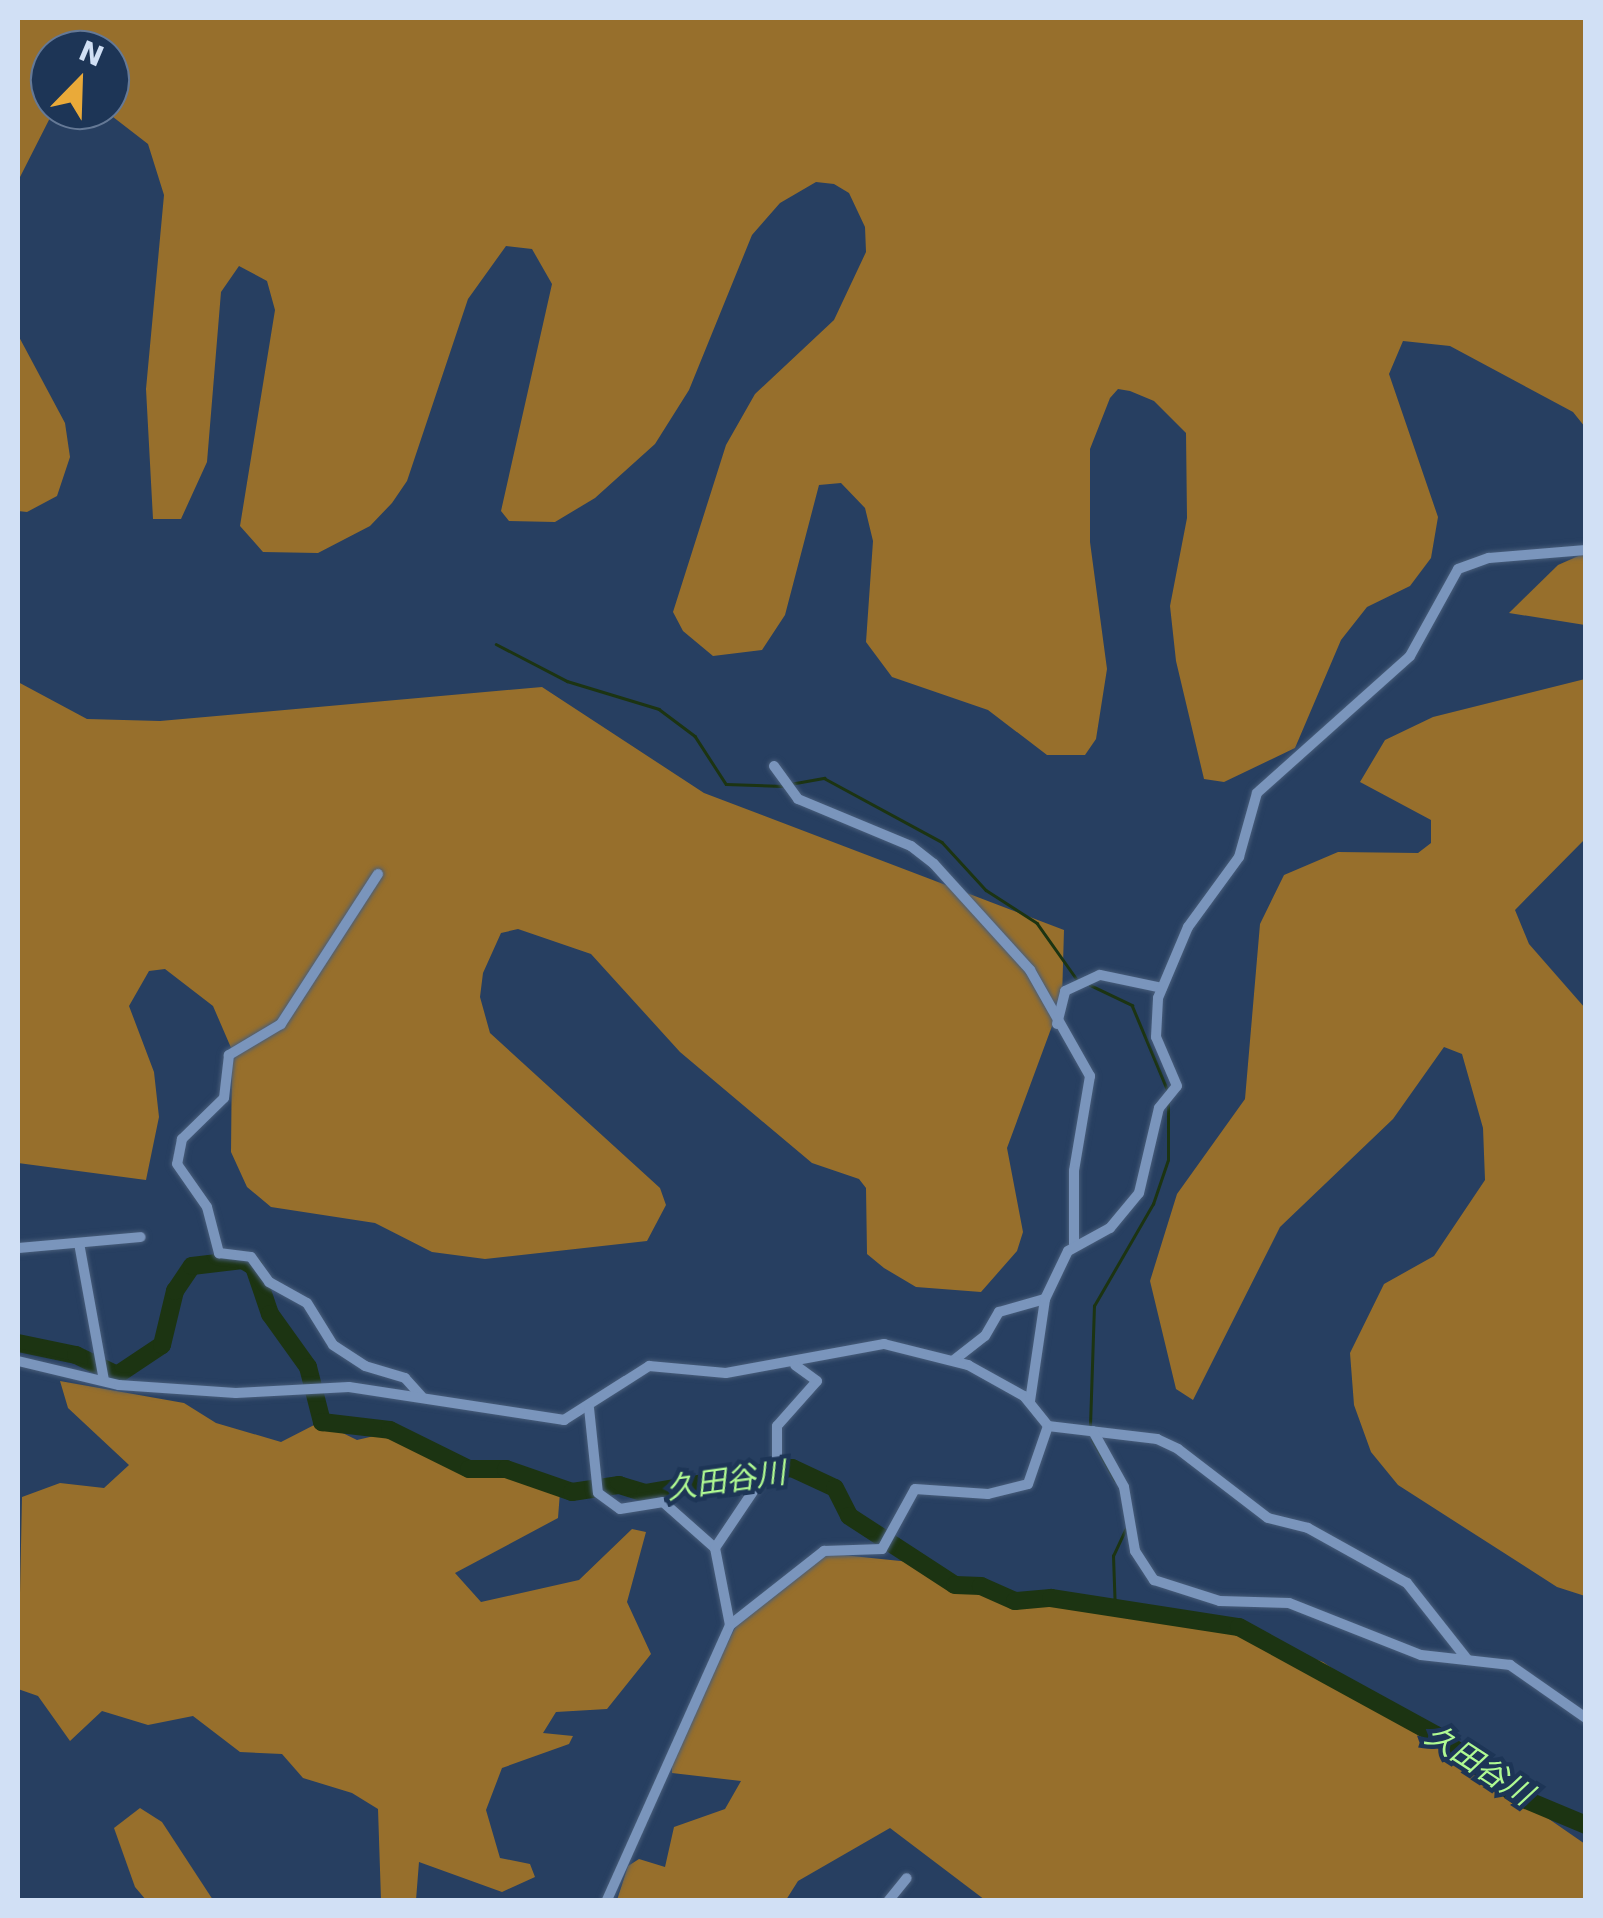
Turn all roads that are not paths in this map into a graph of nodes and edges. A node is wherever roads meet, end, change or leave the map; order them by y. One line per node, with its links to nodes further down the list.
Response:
1 (1586, 550): 4 (street)
2 (774, 766): 5 (street)
3 (378, 874): 15 (street)
4 (1162, 988): 5 (street); 8 (street)
5 (1058, 1024): 8 (street)
6 (141, 1237): 7 (street)
7 (79, 1243): 9 (street); 14 (street)
8 (1074, 1244): 10 (street)
9 (18, 1248)
10 (1044, 1299): 11 (street); 16 (street)
11 (954, 1360): 13 (street); 16 (street)
12 (18, 1361): 14 (street)
13 (795, 1365): 17 (street); 20 (street)
14 (104, 1377): 15 (street)
15 (422, 1397): 17 (street)
16 (1030, 1402): 18 (street)
17 (589, 1408): 20 (street)
18 (1048, 1426): 19 (street); 21 (street)
19 (1093, 1431): 22 (street); 22 (street)
20 (716, 1548): 21 (street)
21 (730, 1626): 25 (street)
22 (1467, 1659): 23 (street)
23 (1586, 1718)
24 (907, 1878): 26 (street)
25 (607, 1900)
26 (889, 1900)

